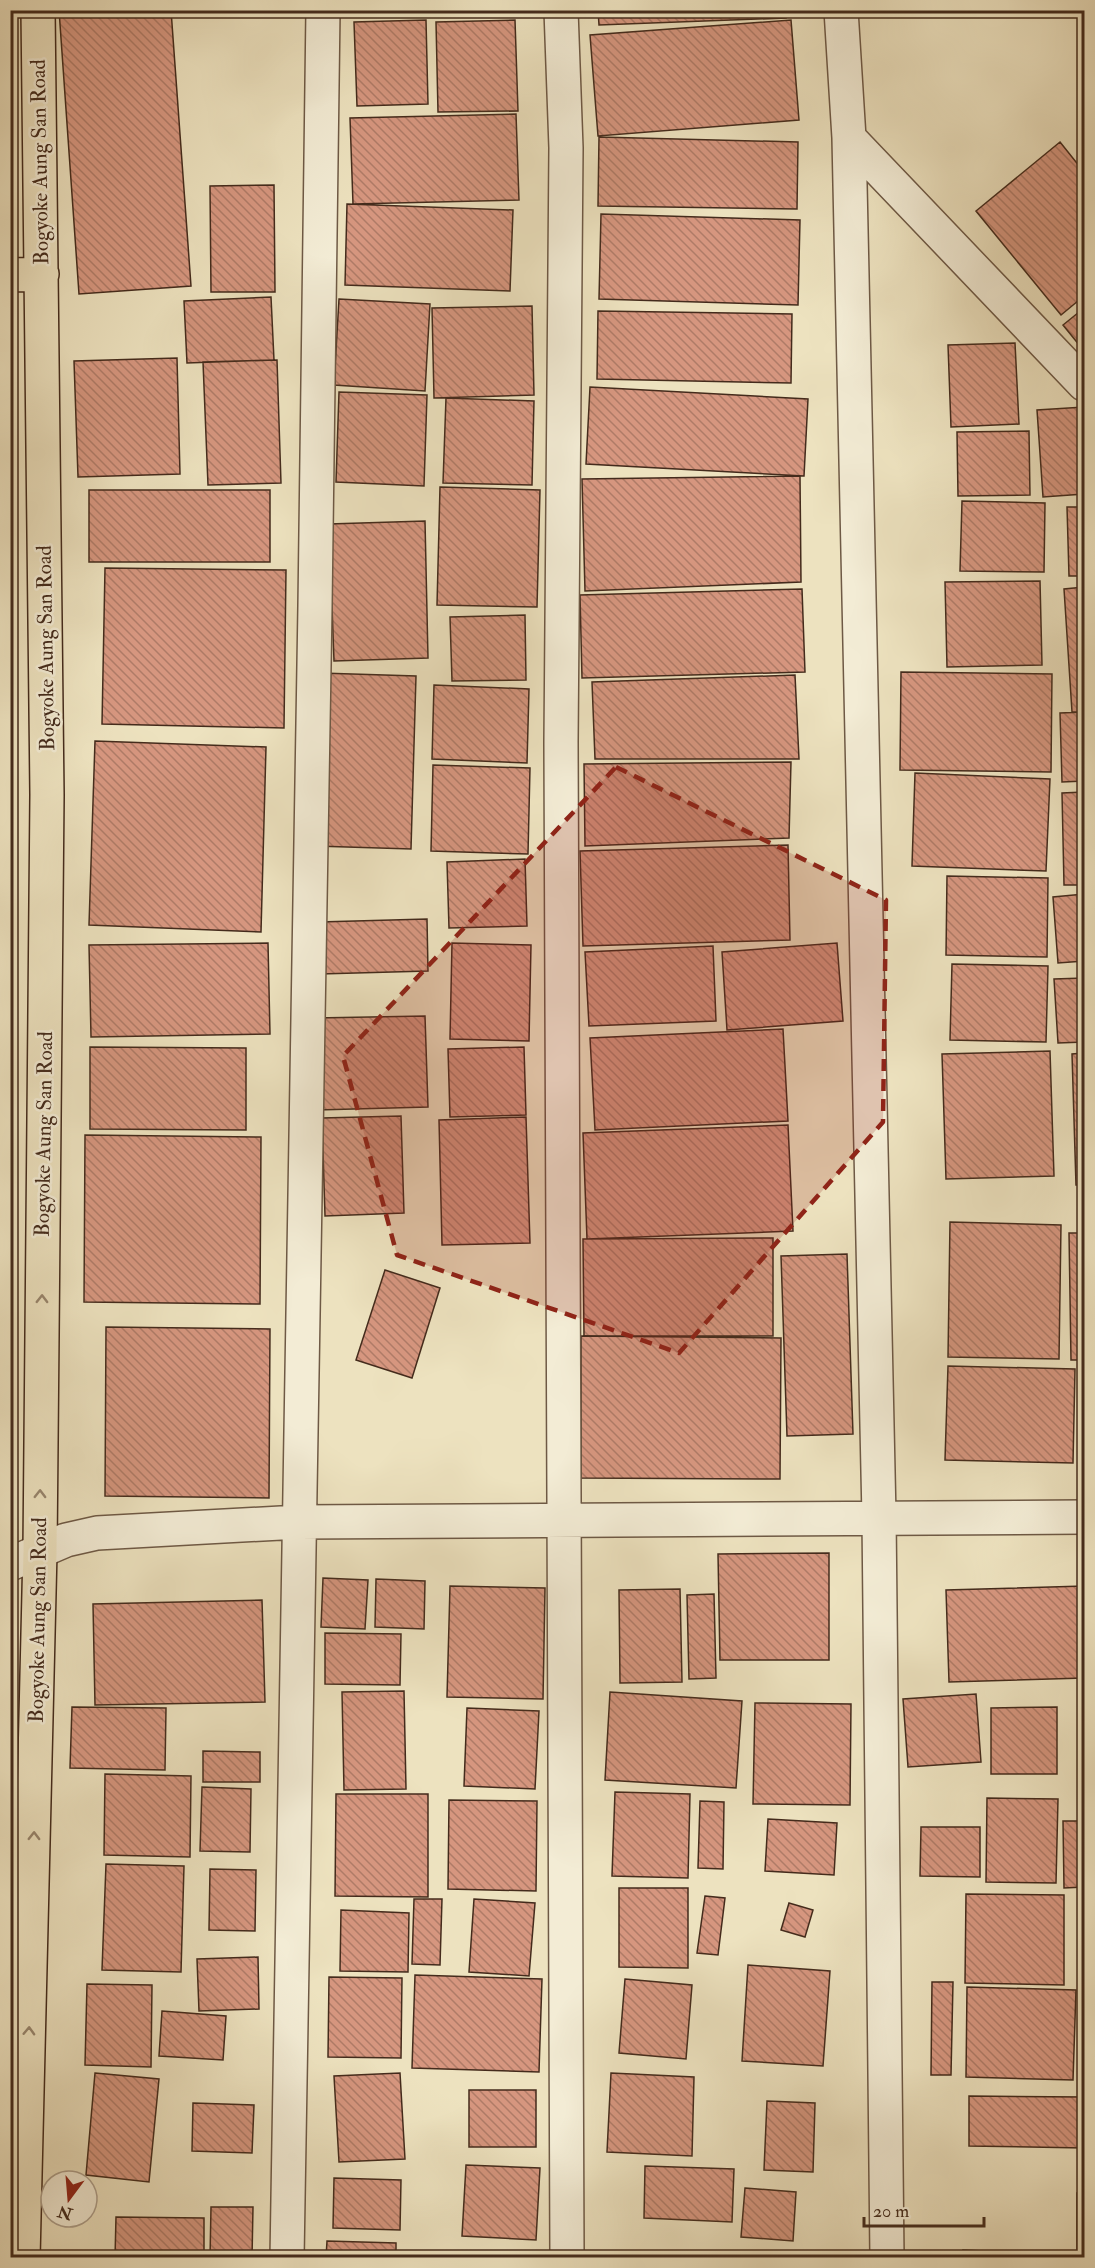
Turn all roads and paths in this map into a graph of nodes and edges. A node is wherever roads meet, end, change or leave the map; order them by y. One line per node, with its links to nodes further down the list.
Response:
1 (38, 10): 6 (highway, Bogyoke Aung San Road)
2 (323, 10): 11 (street)
3 (561, 10): 10 (street)
4 (841, 10): 5 (street)
5 (849, 138): 7 (street); 8 (street)
6 (26, 274): 12 (highway, Bogyoke Aung San Road, one-way to 6)
7 (1084, 384)
8 (879, 1517): 9 (street); 10 (street); 17 (street)
9 (1084, 1517)
10 (565, 1521): 11 (street); 16 (street)
11 (298, 1522): 12 (street); 15 (street)
12 (40, 1551): 13 (street); 14 (highway, Bogyoke Aung San Road, one-way to 12)
13 (10, 1564)
14 (23, 2258)
15 (287, 2258)
16 (567, 2258)
17 (886, 2258)

